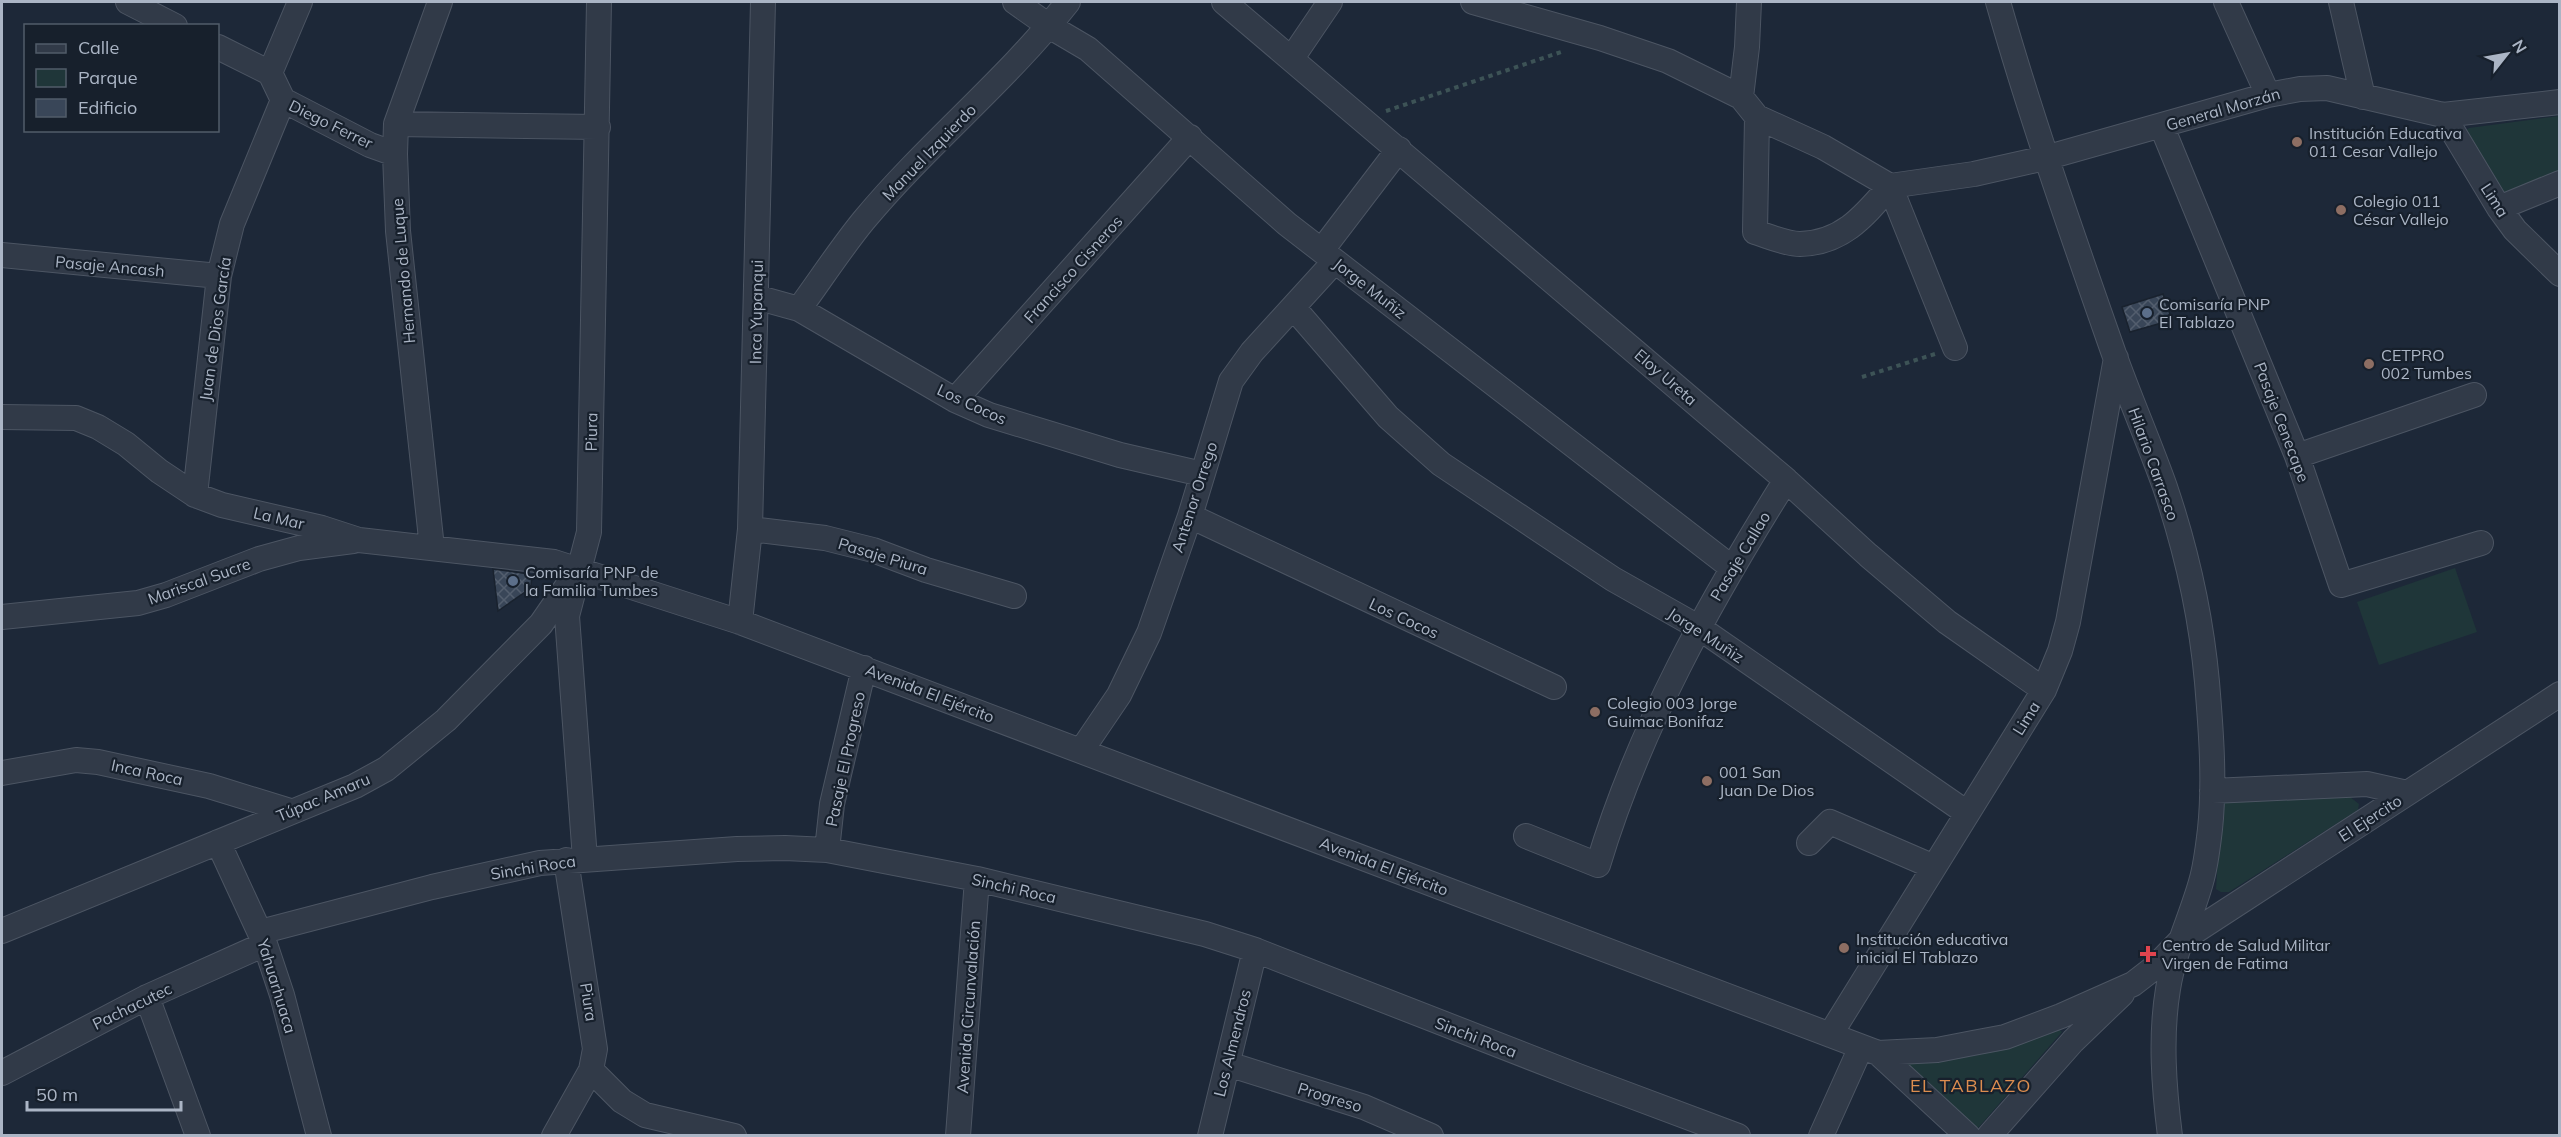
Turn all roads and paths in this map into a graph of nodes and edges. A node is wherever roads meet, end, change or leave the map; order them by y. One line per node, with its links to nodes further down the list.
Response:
1 (128, 2): 15 (street)
2 (300, 2): 20 (street)
3 (440, 2): 29 (street, Hernando de Luque)
4 (599, 2): 30 (street, Piura)
5 (763, 2): 43 (street, Inca Yupanqui)
6 (1015, 2): 16 (street, Jorge Muñiz)
7 (1068, 2): 16 (street, Manuel Izquierdo)
8 (1224, 2): 19 (street, Eloy Ureta)
9 (1330, 2): 19 (street)
10 (1473, 2): 22 (street)
11 (1749, 2): 22 (street)
12 (1998, 2): 35 (street, Hilario Carrasco)
13 (2226, 2): 21 (street)
14 (2341, 2): 23 (street)
15 (171, 24)
16 (1049, 26): 32 (street, Jorge Muñiz); 45 (street, Manuel Izquierdo)
17 (219, 48): 20 (street)
18 (1567, 49): 28 (path)
19 (1292, 58): 28 (street, Eloy Ureta)
20 (270, 73): 24 (street, Diego Ferrer)
21 (2268, 95): 23 (street, General Morzán); 31 (street, General Morzán)
22 (1741, 97): 27 (street)
23 (2363, 97): 26 (street, General Morzán)
24 (283, 100): 34 (street, Diego Ferrer); 42 (street, Juan de Dios García)
25 (2559, 102): 26 (street, General Morzán)
26 (2442, 115): 38 (street, Lima)
27 (1757, 117): 37 (street); 37 (street)
28 (1363, 119): 33 (street, Eloy Ureta)
29 (396, 124): 30 (street, Diego Ferrer); 34 (street, Hernando de Luque)
30 (598, 127): 62 (street, Piura)
31 (2162, 127): 35 (street, General Morzán); 52 (street, Pasaje Cenecape)
32 (1190, 137): 40 (street, Jorge Muñiz); 50 (street, Francisco Cisneros)
33 (1399, 149): 40 (street, Antenor Orrego); 54 (street, Eloy Ureta)
34 (395, 154): 60 (street, Hernando de Luque)
35 (2045, 158): 37 (street, General Morzán); 47 (street, Hilario Carrasco)
36 (2559, 183): 38 (street)
37 (1890, 186): 46 (street)
38 (2499, 208): 41 (street, Lima)
39 (2, 255): 42 (street, Pasaje Ancash)
40 (1329, 256): 44 (street, Antenor Orrego); 61 (street, Jorge Muñiz)
41 (2559, 274)
42 (219, 276): 55 (street, Juan de Dios García)
43 (756, 297): 45 (street, Los Cocos); 57 (street, Inca Yupanqui)
44 (1293, 307): 53 (street, Antenor Orrego); 66 (street, Jorge Muñiz)
45 (799, 309): 50 (street, Los Cocos)
46 (1955, 348): 48 (path)
47 (2116, 358): 69 (street, Lima); 73 (street, Hilario Carrasco)
48 (1862, 377)
49 (2474, 395): 52 (street)
50 (955, 400): 53 (street, Los Cocos)
51 (2, 417): 55 (street, La Mar)
52 (2296, 456): 59 (street, Pasaje Cenecape)
53 (1202, 474): 56 (street, Antenor Orrego)
54 (1786, 480): 61 (street, Pasaje Callao); 69 (street, Eloy Ureta)
55 (195, 495): 58 (street, La Mar)
56 (1190, 516): 68 (street, Los Cocos); 71 (street, Antenor Orrego)
57 (750, 529): 63 (street, Pasaje Piura); 65 (street, Inca Yupanqui)
58 (359, 540): 60 (street, La Mar); 64 (street, Mariscal Sucre)
59 (2481, 543)
60 (432, 548): 62 (street, La Mar)
61 (1731, 567): 66 (street, Pasaje Callao)
62 (578, 570): 65 (street, Avenida El Ejército); 75 (street, Túpac Amaru); 81 (street, Piura)
63 (1014, 596)
64 (2, 617)
65 (740, 622): 67 (street, Avenida El Ejército)
66 (1698, 627): 76 (street, Jorge Muñiz); 77 (street, Pasaje Callao)
67 (864, 668): 71 (street, Avenida El Ejército); 80 (street, Pasaje El Progreso)
68 (1554, 687)
69 (2044, 690): 76 (street, Lima)
70 (2559, 694): 74 (street, El Ejercito)
71 (1081, 751): 90 (street, Avenida El Ejército)
72 (2, 772): 75 (street, Inca Roca)
73 (2212, 791): 74 (street); 86 (street, Hilario Carrasco)
74 (2407, 793): 86 (street, El Ejercito)
75 (290, 811): 78 (street, Túpac Amaru)
76 (1967, 813): 82 (street, Lima)
77 (1526, 836)
78 (218, 842): 84 (street, Túpac Amaru); 85 (street, Yahuarhuaca)
79 (1809, 843): 82 (street)
80 (827, 850): 81 (street, Sinchi Roca); 83 (street, Sinchi Roca)
81 (575, 860): 85 (street, Sinchi Roca); 93 (street, Piura)
82 (1934, 867): 90 (street, Lima)
83 (977, 879): 87 (street, Sinchi Roca); 99 (street, Avenida Circunvalación)
84 (2, 931)
85 (262, 938): 89 (street, Pachacutec); 96 (street, Yahuarhuaca)
86 (2180, 941): 88 (street, Avenida El Ejército); 106 (street, Hilario Carrasco)
87 (1255, 950): 92 (street, Los Almendros); 102 (street, Sinchi Roca)
88 (2133, 984): 91 (street, Avenida El Ejército); 105 (street)
89 (147, 997): 94 (street, Pachacutec); 95 (street)
90 (1830, 1035): 91 (street, Avenida El Ejército)
91 (1869, 1050): 103 (street); 104 (street)
92 (1228, 1064): 100 (street, Los Almendros); 101 (street, Progreso)
93 (591, 1070): 97 (street, Piura); 98 (street)
94 (2, 1073)
95 (198, 1136)
96 (319, 1136)
97 (554, 1136)
98 (734, 1136)
99 (958, 1136)
100 (1210, 1136)
101 (1431, 1136)
102 (1738, 1136)
103 (1821, 1136)
104 (1968, 1136)
105 (1989, 1136)
106 (2170, 1136)

